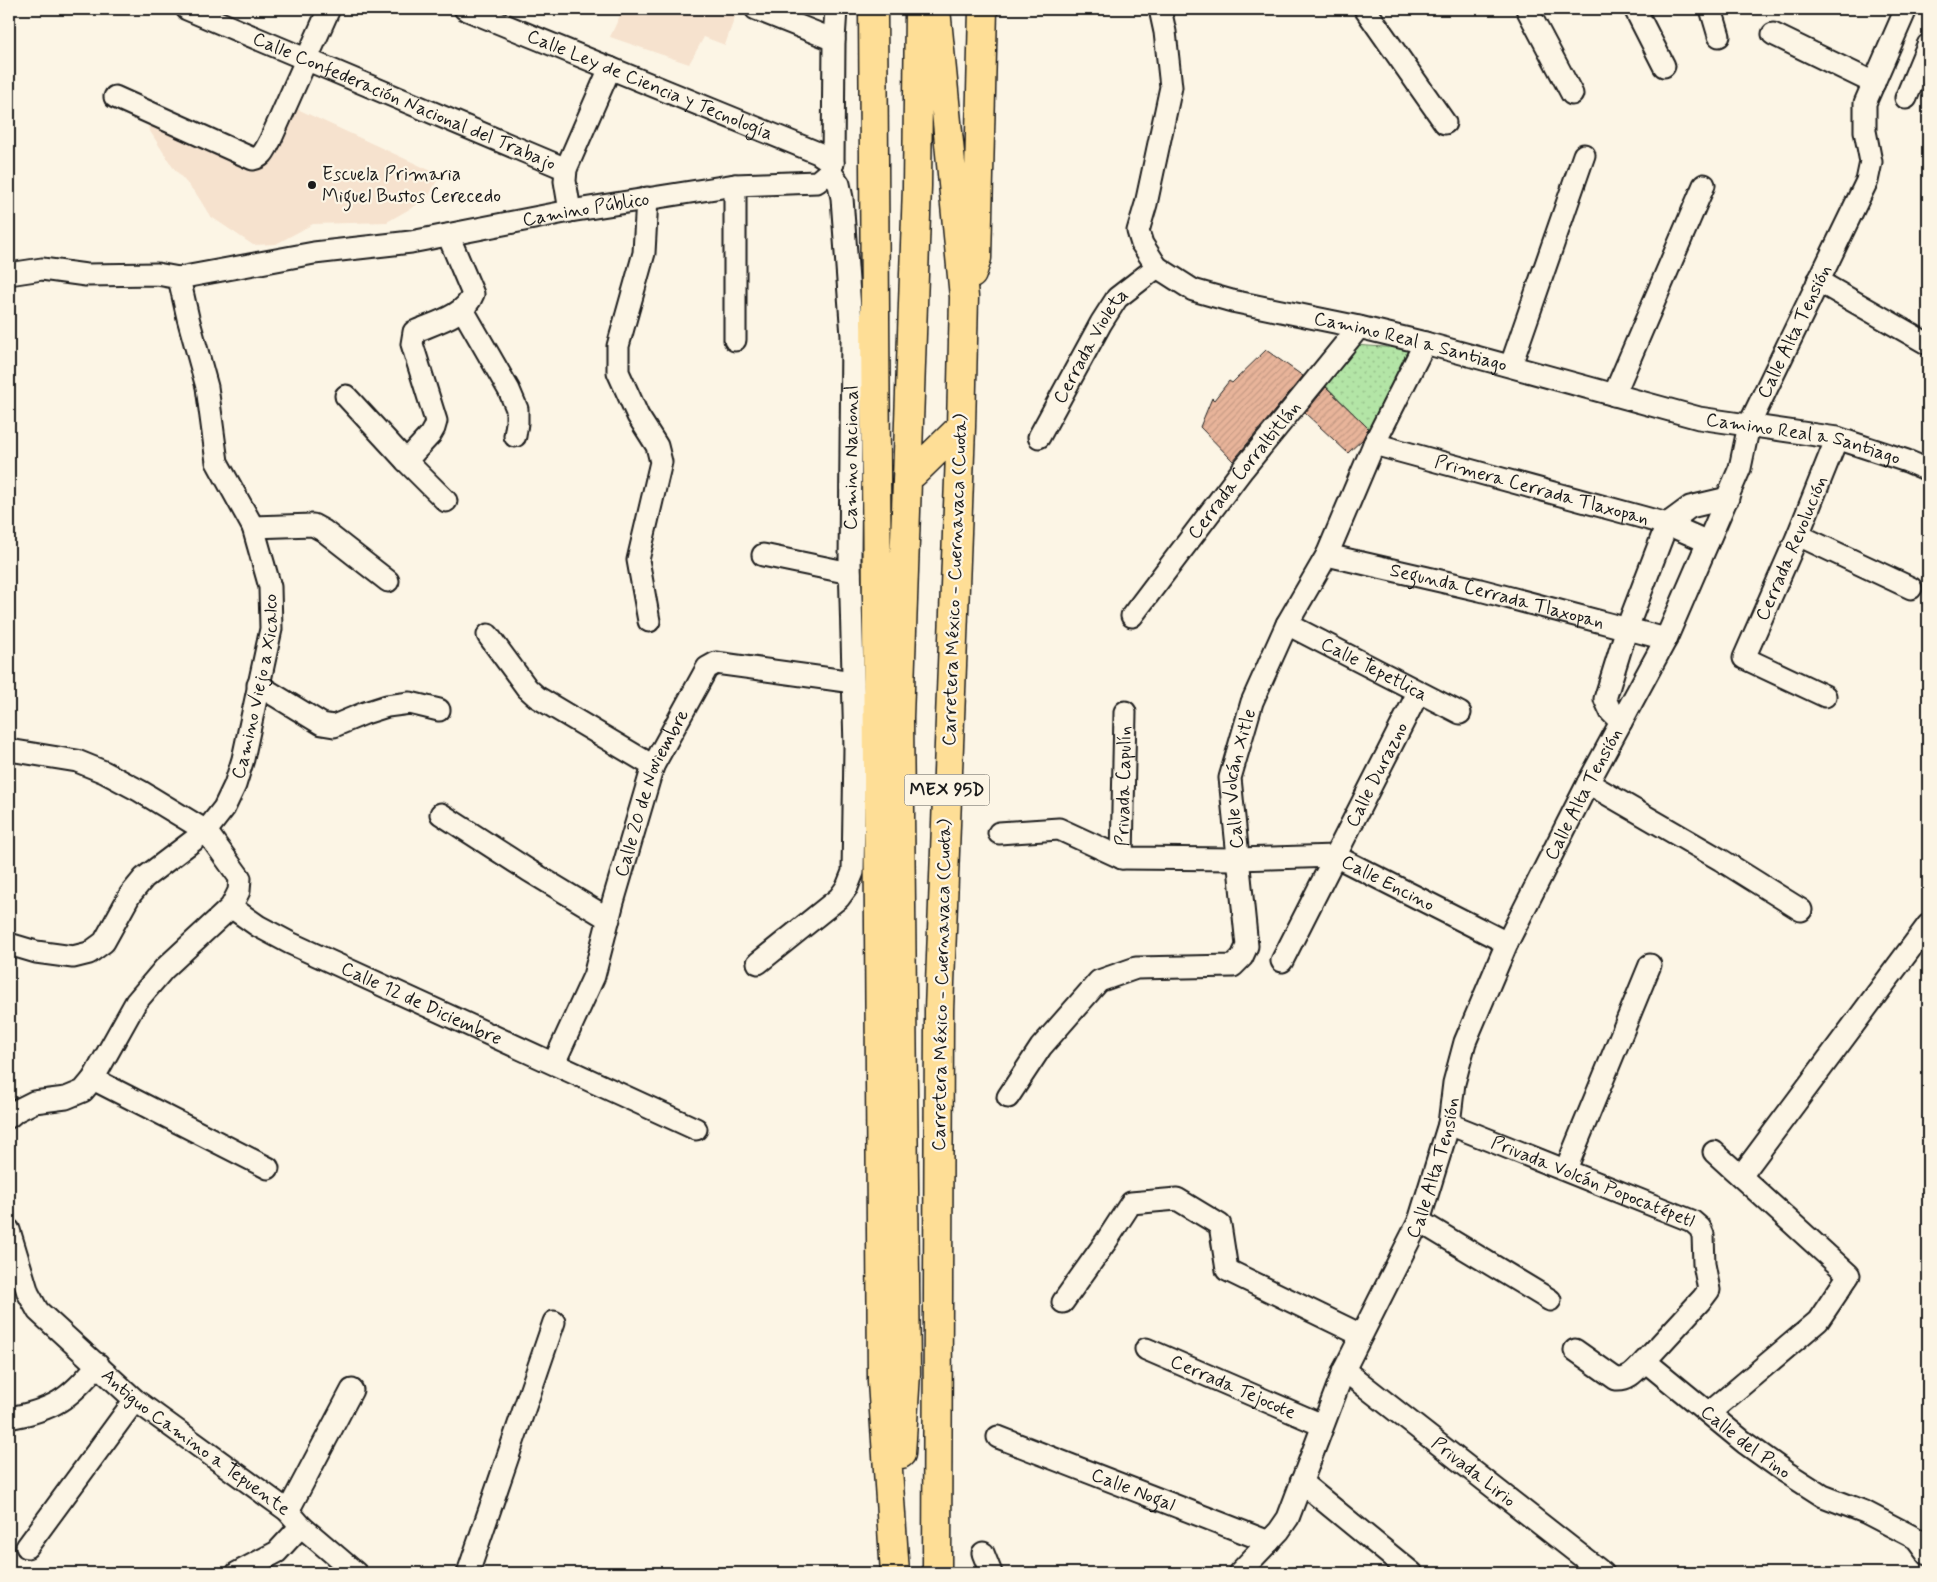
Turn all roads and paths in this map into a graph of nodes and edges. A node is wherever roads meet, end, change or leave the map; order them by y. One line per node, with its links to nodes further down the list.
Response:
1 (187, 9): 20 (street, Calle Confederación Nacional del Trabajo)
2 (329, 9): 20 (street)
3 (465, 9): 22 (street, Calle Ley de Ciencia y Tecnología)
4 (756, 9): 18 (street)
5 (836, 9): 18 (street)
6 (873, 9): 135 (highway, MEX 95D)
7 (919, 9): 135 (highway)
8 (935, 9): 40 (highway, Carretera México - Cuernavaca (Cuota) / MEX 95D); 57 (highway)
9 (983, 9): 40 (highway)
10 (1160, 9): 36 (street, Camino Real a Santiago)
11 (1364, 9): 27 (street)
12 (1527, 9): 24 (street)
13 (1634, 9): 21 (street)
14 (1711, 9): 17 (street)
15 (1906, 9): 23 (street, Calle Alta Tensión)
16 (1772, 34): 23 (street)
17 (1719, 36)
18 (834, 40): 29 (street)
19 (1928, 45): 26 (street)
20 (307, 60): 25 (street); 30 (street, Calle Confederación Nacional del Trabajo)
21 (1664, 66)
22 (610, 68): 29 (street, Calle Ley de Ciencia y Tecnología); 30 (street)
23 (1874, 83): 39 (street, Calle Alta Tensión)
24 (1572, 94)
25 (114, 97)
26 (1906, 98)
27 (1445, 123)
28 (1584, 155): 46 (street)
29 (832, 167): 31 (street, Camino Público); 66 (street, Camino Nacional)
30 (566, 169): 34 (street)
31 (735, 185): 33 (street, Camino Público); 43 (street)
32 (1704, 185): 47 (street)
33 (647, 198): 34 (street, Camino Público); 70 (street)
34 (570, 211): 35 (street, Camino Público)
35 (448, 235): 38 (street, Camino Público); 41 (street)
36 (1158, 267): 42 (street, Camino Real a Santiago); 52 (street, Cerrada Violeta)
37 (9, 274): 38 (street, Camino Público)
38 (179, 278): 61 (street, Camino Viejo a Xicalco)
39 (1818, 281): 45 (street); 49 (street, Calle Alta Tensión)
40 (964, 297): 50 (highway, Carretera México - Cuernavaca (Cuota) / MEX 95D)
41 (463, 310): 51 (street); 55 (street)
42 (1359, 327): 44 (street, Camino Real a Santiago); 69 (street, Cerrada Corraltitlán)
43 (734, 340)
44 (1425, 343): 46 (street, Camino Real a Santiago); 54 (street, Calle Volcán Xitle)
45 (1928, 344)
46 (1511, 365): 47 (street, Camino Real a Santiago)
47 (1614, 394): 49 (street, Camino Real a Santiago)
48 (346, 396): 55 (street)
49 (1749, 425): 53 (street, Camino Real a Santiago); 58 (street, Calle Alta Tensión)
50 (961, 427): 57 (highway); 101 (highway, Carretera México - Cuernavaca (Cuota) / MEX 95D)
51 (515, 436)
52 (1039, 437)
53 (1837, 438): 56 (street, Camino Real a Santiago); 62 (street, Cerrada Revolución)
54 (1374, 444): 60 (street, Primera Cerrada Tlaxopan); 64 (street, Calle Volcán Xitle)
55 (406, 461): 59 (street)
56 (1928, 470)
57 (914, 473): 101 (highway)
58 (1728, 498): 60 (street); 63 (street, Calle Alta Tensión)
59 (446, 501)
60 (1667, 524): 63 (street, Primera Cerrada Tlaxopan); 72 (street)
61 (253, 527): 67 (street); 76 (street, Camino Viejo a Xicalco)
62 (1798, 535): 68 (street); 78 (street, Cerrada Revolución)
63 (1708, 542): 74 (street, Calle Alta Tensión)
64 (1327, 554): 71 (street, Calle Volcán Xitle); 72 (street, Segunda Cerrada Tlaxopan)
65 (763, 555): 66 (street)
66 (850, 574): 75 (street, Camino Nacional)
67 (388, 581)
68 (1912, 588)
69 (1132, 616)
70 (649, 621)
71 (1287, 624): 77 (street, Calle Tepetlica); 91 (street, Calle Volcán Xitle)
72 (1627, 628): 74 (street, Segunda Cerrada Tlaxopan); 82 (street)
73 (488, 635): 84 (street)
74 (1666, 639): 82 (street, Calle Alta Tensión)
75 (853, 682): 84 (street, Calle 20 de Noviembre); 99 (street, Camino Nacional)
76 (258, 685): 79 (street); 87 (street, Camino Viejo a Xicalco)
77 (1418, 693): 81 (street, Calle Tepetlica); 89 (street, Calle Durazno)
78 (1826, 696)
79 (439, 710)
80 (1125, 712): 90 (street, Privada Capulín)
81 (1460, 714)
82 (1621, 722): 85 (street, Calle Alta Tensión)
83 (9, 750): 87 (street)
84 (653, 766): 94 (street, Calle 20 de Noviembre)
85 (1588, 782): 93 (street); 96 (street, Calle Alta Tensión)
86 (441, 814): 94 (street)
87 (206, 831): 92 (street); 97 (street, Camino Viejo a Xicalco)
88 (999, 833): 90 (street, Calle Encino)
89 (1334, 856): 91 (street, Calle Encino); 96 (street, Calle Encino); 98 (street, Calle Durazno)
90 (1122, 858): 91 (street, Calle Encino)
91 (1238, 859): 104 (street, Calle Volcán Xitle)
92 (231, 907): 102 (street, Calle 12 de Diciembre); 103 (street)
93 (1801, 910)
94 (609, 919): 102 (street, Calle 20 de Noviembre)
95 (1928, 925): 111 (street)
96 (1507, 943): 106 (street, Calle Alta Tensión)
97 (9, 944)
98 (1282, 961)
99 (758, 964)
100 (1650, 965): 110 (street)
101 (939, 1010): 139 (highway, Carretera México - Cuernavaca (Cuota) / MEX 95D)
102 (554, 1063): 107 (street, Calle 12 de Diciembre)
103 (93, 1079): 105 (street); 109 (street)
104 (1008, 1097)
105 (9, 1117)
106 (1449, 1124): 110 (street, Privada Volcán Popocatépetl); 112 (street, Calle Alta Tensión)
107 (696, 1129)
108 (1714, 1152): 111 (street)
109 (268, 1168)
110 (1566, 1169): 120 (street, Privada Volcán Popocatépetl)
111 (1741, 1176): 125 (street)
112 (1419, 1220): 114 (street); 117 (street, Calle Alta Tensión)
113 (9, 1230): 121 (street, Antiguo Camino a Tepuente)
114 (1550, 1300)
115 (1063, 1302): 117 (street)
116 (554, 1322): 138 (street)
117 (1361, 1335): 122 (street, Calle Alta Tensión)
118 (1146, 1349): 127 (street, Cerrada Tejocote)
119 (1575, 1350): 120 (street)
120 (1645, 1361): 125 (street, Calle del Pino)
121 (98, 1364): 124 (street, Antiguo Camino a Tepuente); 126 (street)
122 (1344, 1370): 127 (street, Calle Alta Tensión); 143 (street, Privada Lirio)
123 (352, 1390): 130 (street)
124 (135, 1400): 130 (street, Antiguo Camino a Tepuente); 132 (street)
125 (1709, 1413): 134 (street, Calle del Pino)
126 (9, 1418)
127 (1322, 1425): 129 (street, Calle Alta Tensión)
128 (998, 1437): 131 (street, Calle Nogal)
129 (1301, 1482): 131 (street, Calle Alta Tensión); 142 (street)
130 (295, 1518): 136 (street); 137 (street, Antiguo Camino a Tepuente)
131 (1269, 1542): 141 (street, Calle Alta Tensión)
132 (27, 1547)
133 (982, 1553): 140 (street)
134 (1928, 1554)
135 (895, 1568)
136 (237, 1573)
137 (356, 1573)
138 (468, 1573)
139 (937, 1573)
140 (991, 1573)
141 (1239, 1573)
142 (1412, 1573)
143 (1603, 1573)

